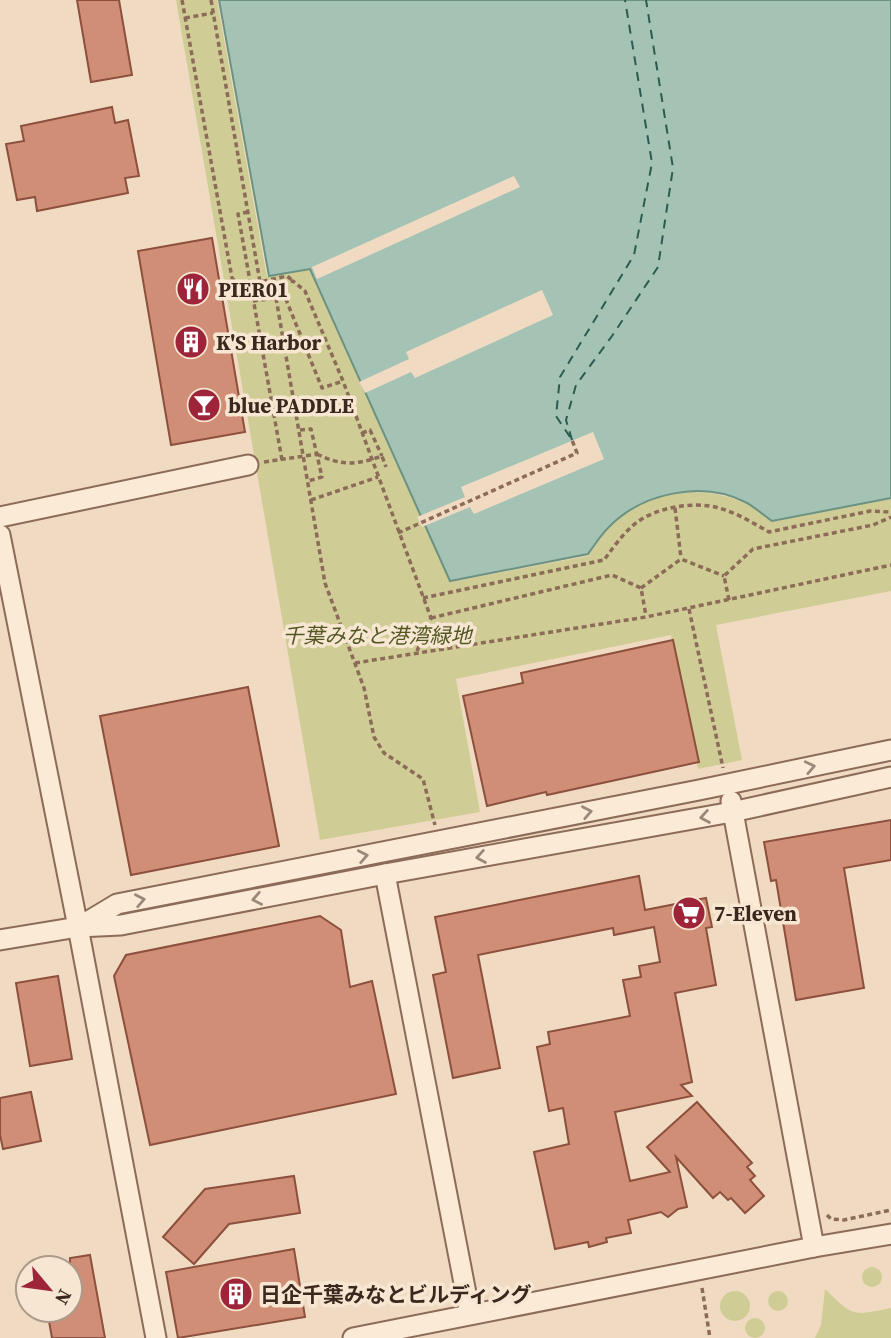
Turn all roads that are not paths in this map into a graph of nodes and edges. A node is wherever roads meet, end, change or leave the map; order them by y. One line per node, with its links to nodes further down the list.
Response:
1 (248, 465): 2 (street)
2 (0, 517)
3 (0, 535): 9 (street)
4 (891, 750): 6 (street, one-way to 4)
5 (891, 776): 7 (street)
6 (726, 777): 7 (street); 9 (street, one-way to 6)
7 (733, 812): 8 (street, one-way to 8); 12 (street)
8 (385, 874): 9 (street, one-way to 9); 13 (street)
9 (78, 927): 10 (street); 14 (street)
10 (0, 940)
11 (891, 1234): 12 (street)
12 (814, 1247): 13 (street)
13 (470, 1314): 15 (street)
14 (156, 1338)
15 (353, 1338)

